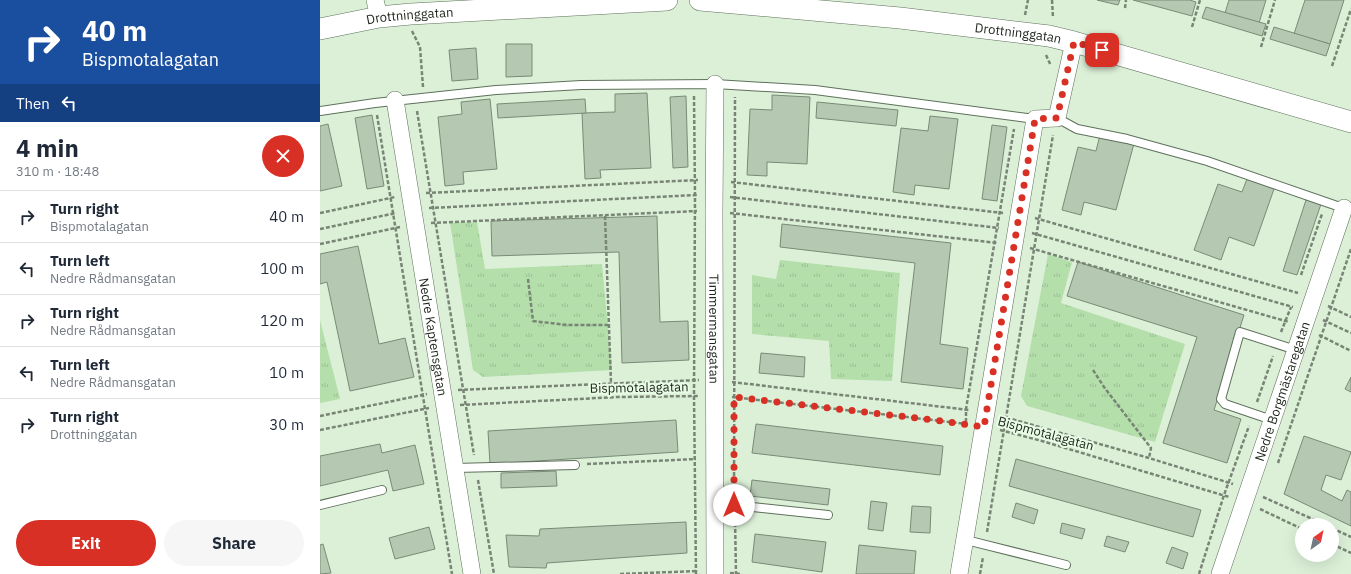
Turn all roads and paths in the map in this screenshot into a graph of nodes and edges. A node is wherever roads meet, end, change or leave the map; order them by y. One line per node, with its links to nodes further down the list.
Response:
1 (668, 0): 10 (street, Drottninggatan)
2 (700, 0): 13 (street, Drottninggatan)
3 (1052, 0): 13 (path)
4 (1126, 0): 7 (path)
5 (1200, 0): 11 (path)
6 (1274, 0): 15 (path)
7 (1124, 8)
8 (377, 9): 10 (street, Drottninggatan); 12 (street, Drottninggatan)
9 (1351, 9): 16 (path)
10 (411, 14): 21 (path)
11 (1192, 26)
12 (320, 30)
13 (1049, 36): 14 (street, Drottninggatan); 17 (path)
14 (1074, 42): 27 (street); 28 (street, Drottninggatan)
15 (1261, 47)
16 (1332, 66)
17 (1052, 70)
18 (694, 84): 19 (lane); 21 (lane); 29 (path)
19 (715, 84): 20 (lane); 33 (street, Timmermansgatan)
20 (735, 85): 26 (lane); 30 (path)
21 (424, 97): 22 (lane)
22 (415, 98): 23 (lane); 31 (path)
23 (395, 100): 24 (lane); 38 (street, Nedre Kaptensgatan)
24 (375, 103): 25 (lane); 35 (path)
25 (320, 112)
26 (1016, 116): 27 (lane); 41 (path)
27 (1047, 118): 36 (lane); 46 (path); 51 (street)
28 (1351, 122)
29 (695, 180): 31 (path); 32 (path); 33 (path)
30 (734, 182): 33 (path); 34 (path); 41 (path)
31 (430, 192): 37 (path); 38 (path)
32 (695, 195): 33 (path); 37 (path); 39 (path)
33 (714, 196): 34 (path); 39 (path); 44 (path); 77 (street, Timmermansgatan)
34 (734, 197): 44 (path); 48 (path)
35 (391, 198): 38 (path); 42 (path); 43 (path)
36 (1325, 202): 40 (lane); 57 (path)
37 (432, 208): 38 (path); 47 (path)
38 (413, 209): 43 (path); 47 (path); 49 (path); 82 (street, Nedre Kaptensgatan)
39 (695, 210): 45 (path); 74 (path)
40 (1348, 210): 63 (street, Nedre Borgmästaregatan)
41 (1000, 212): 48 (path); 51 (path)
42 (320, 213)
43 (394, 213): 49 (path); 50 (path)
44 (735, 213): 53 (path); 75 (path)
45 (605, 216): 47 (path); 67 (path)
46 (1039, 218): 51 (path); 52 (path); 60 (path)
47 (435, 223): 78 (path)
48 (997, 227): 51 (path); 53 (path)
49 (396, 228): 54 (path); 79 (path)
50 (320, 229)
51 (1016, 230): 52 (path); 53 (path); 55 (path); 89 (street)
52 (1036, 234): 55 (path); 61 (path)
53 (995, 242): 85 (path)
54 (320, 244)
55 (1034, 248): 65 (path); 88 (path)
56 (1351, 249): 62 (path)
57 (1301, 277)
58 (528, 279): 67 (path)
59 (1298, 285): 60 (path)
60 (1296, 292): 61 (path); 63 (path)
61 (1291, 306): 63 (path); 65 (path)
62 (1332, 308): 63 (path); 64 (path); 66 (path)
63 (1308, 313): 65 (path); 66 (path); 69 (path); 71 (street, Nedre Borgmästaregatan)
64 (1351, 317)
65 (1285, 321): 70 (path)
66 (1327, 322): 68 (path); 69 (path)
67 (608, 325): 76 (path)
68 (1351, 334)
69 (1322, 336): 72 (path); 101 (path)
70 (1277, 343): 71 (lane); 86 (path); 86 (lane)
71 (1296, 350): 90 (street, Nedre Borgmästaregatan)
72 (1351, 350)
73 (1093, 370): 95 (path)
74 (694, 380): 76 (path); 77 (path); 80 (path)
75 (734, 382): 77 (path); 81 (path); 85 (path)
76 (611, 383): 78 (path)
77 (715, 388): 80 (path, Bispmotalagatan); 81 (path, Bispmotalagatan); 96 (street, Timmermansgatan)
78 (463, 389): 82 (path); 83 (path)
79 (422, 395): 82 (path); 84 (path); 87 (path)
80 (694, 396): 83 (path, Bispmotalagatan); 97 (path)
81 (734, 397): 91 (path, Bispmotalagatan); 109 (path)
82 (443, 399): 83 (path, Bispmotalagatan); 84 (path, Bispmotalagatan); 99 (street, Nedre Kaptensgatan)
83 (466, 404): 100 (path)
84 (424, 408): 92 (path, Bispmotalagatan); 124 (path)
85 (966, 409): 89 (path); 91 (path)
86 (1253, 413): 90 (lane); 102 (path)
87 (320, 416)
88 (1006, 417): 89 (path); 94 (path); 95 (path)
89 (985, 420): 91 (path, Bispmotalagatan); 94 (path, Bispmotalagatan); 117 (street)
90 (1272, 420): 105 (street, Nedre Borgmästaregatan)
91 (966, 424): 93 (path)
92 (320, 430)
93 (965, 431)
94 (1004, 431): 104 (path, Bispmotalagatan); 118 (path)
95 (1150, 458): 102 (path)
96 (714, 459): 97 (path); 107 (street, Timmermansgatan)
97 (695, 460): 98 (path); 122 (path)
98 (575, 464): 100 (lane)
99 (455, 468): 100 (lane); 125 (street, Nedre Kaptensgatan)
100 (476, 468): 126 (path)
101 (1276, 468)
102 (1228, 483): 104 (path); 105 (path)
103 (382, 490): 108 (lane)
104 (1224, 495): 105 (path, Bispmotalagatan); 132 (path)
105 (1246, 496): 106 (path); 110 (path, Bispmotalagatan); 133 (street, Nedre Borgmästaregatan)
106 (1265, 498): 110 (path); 113 (path)
107 (715, 504): 109 (lane); 123 (street, Timmermansgatan)
108 (320, 505)
109 (734, 505): 111 (lane); 128 (path)
110 (1261, 510): 112 (path); 114 (path, Bispmotalagatan)
111 (828, 515)
112 (1259, 517)
113 (1310, 518)
114 (1295, 526)
115 (1339, 531): 116 (path)
116 (1351, 537)
117 (966, 540): 118 (lane); 130 (street)
118 (985, 545): 121 (lane); 131 (path)
119 (1339, 547): 120 (path)
120 (1351, 553)
121 (1066, 565)
122 (696, 572): 123 (path); 127 (path)
123 (715, 573): 128 (path)
124 (452, 574)
125 (472, 574)
126 (494, 574)
127 (620, 574)
128 (736, 574): 129 (path)
129 (741, 574)
130 (960, 574)
131 (980, 574)
132 (1199, 574)
133 (1220, 574)

